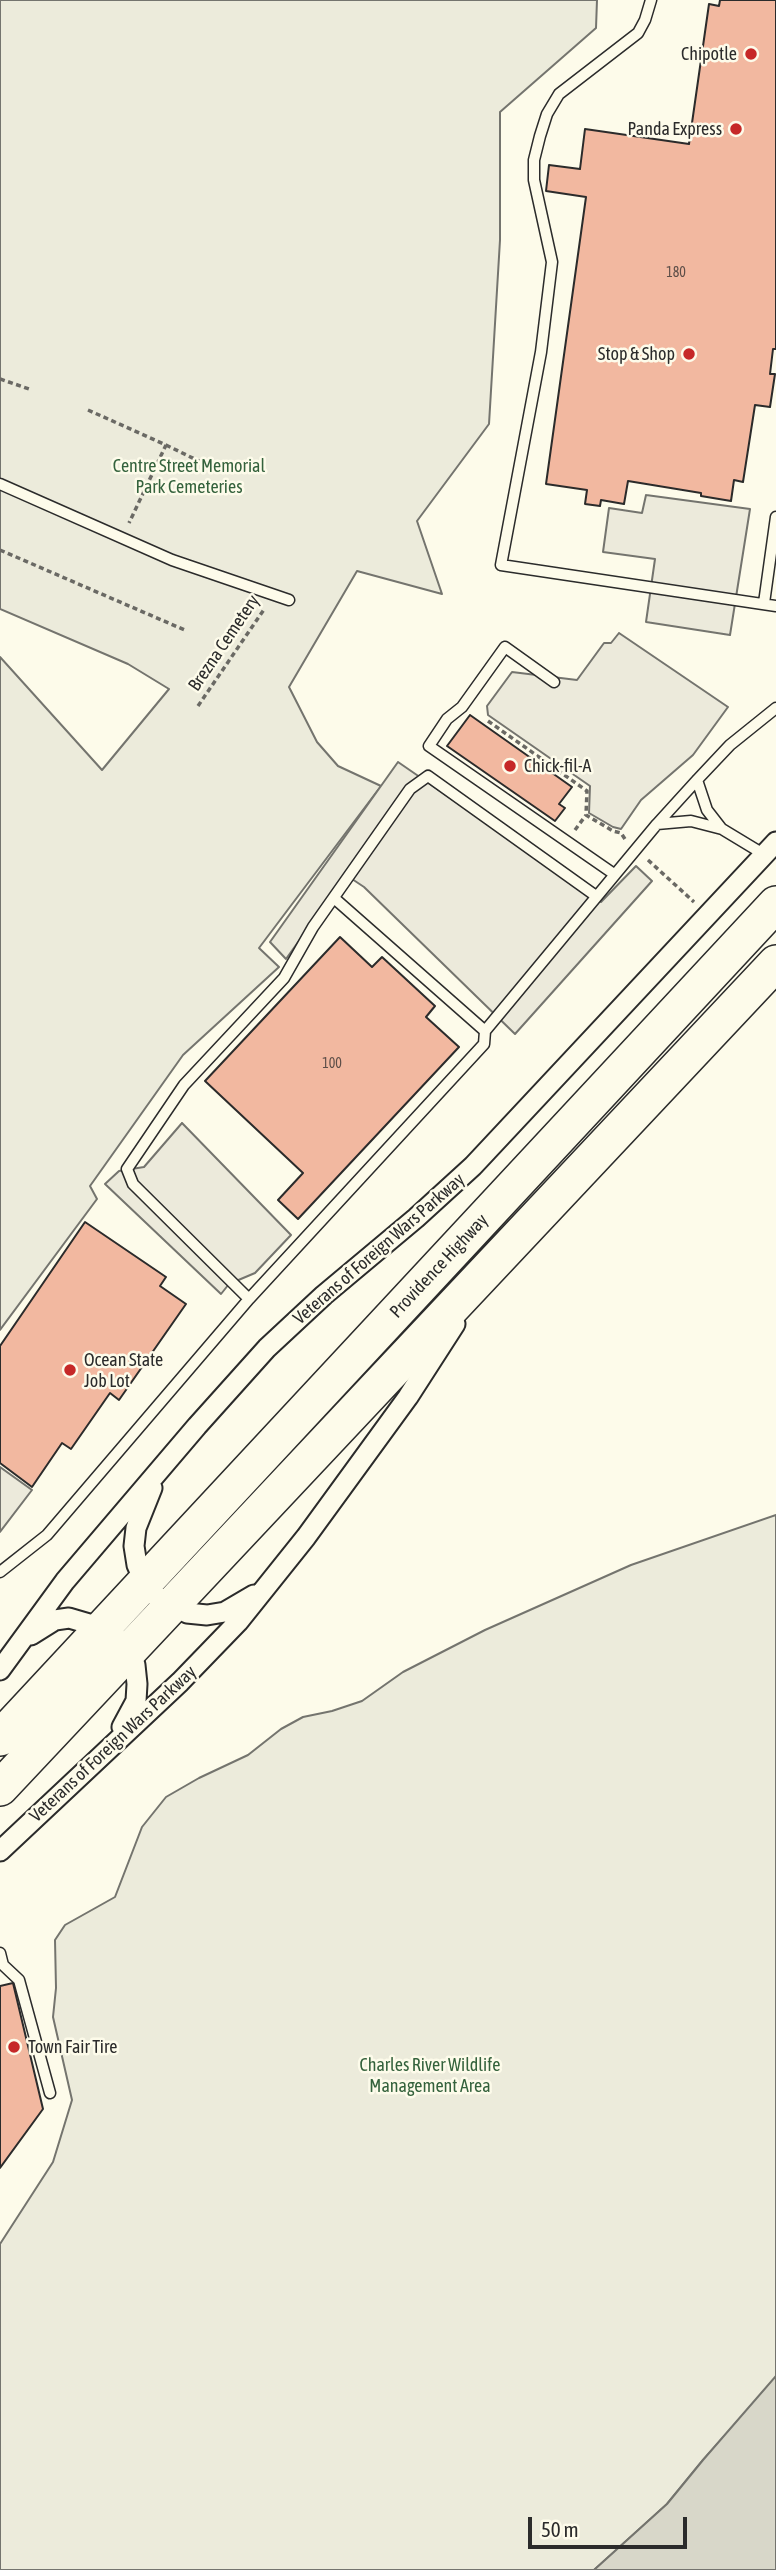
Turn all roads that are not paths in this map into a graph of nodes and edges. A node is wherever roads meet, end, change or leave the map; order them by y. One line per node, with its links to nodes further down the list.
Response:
1 (651, 0): 5 (lane)
2 (0, 484): 4 (lane)
3 (776, 517): 5 (lane)
4 (289, 600)
5 (764, 603): 6 (lane)
6 (776, 606)
7 (554, 682): 13 (lane)
8 (776, 708): 9 (lane)
9 (697, 780): 10 (lane); 11 (lane)
10 (657, 824): 11 (lane); 13 (lane)
11 (722, 829): 12 (lane)
12 (770, 848): 21 (street, Veterans of Foreign Wars Parkway)
13 (614, 874): 14 (lane)
14 (596, 896): 15 (lane); 18 (lane)
15 (334, 898): 18 (lane); 20 (lane)
16 (776, 904): 23 (highway, Providence Highway)
17 (776, 963): 19 (highway)
18 (485, 1031): 20 (lane)
19 (495, 1262): 24 (street, Veterans of Foreign Wars Parkway); 25 (highway)
20 (249, 1299): 22 (lane)
21 (163, 1465): 23 (street); 28 (street, Veterans of Foreign Wars Parkway)
22 (0, 1572)
23 (145, 1583): 25 (street); 26 (highway, Providence Highway)
24 (270, 1584): 25 (street); 30 (street, Veterans of Foreign Wars Parkway)
25 (171, 1606): 27 (highway)
26 (103, 1628): 27 (street); 28 (street); 29 (highway)
27 (128, 1651): 30 (street); 31 (highway)
28 (6, 1662)
29 (0, 1738)
30 (108, 1749): 32 (street, Veterans of Foreign Wars Parkway)
31 (0, 1788)
32 (0, 1851)
33 (0, 1953): 34 (lane)
34 (50, 2093)

